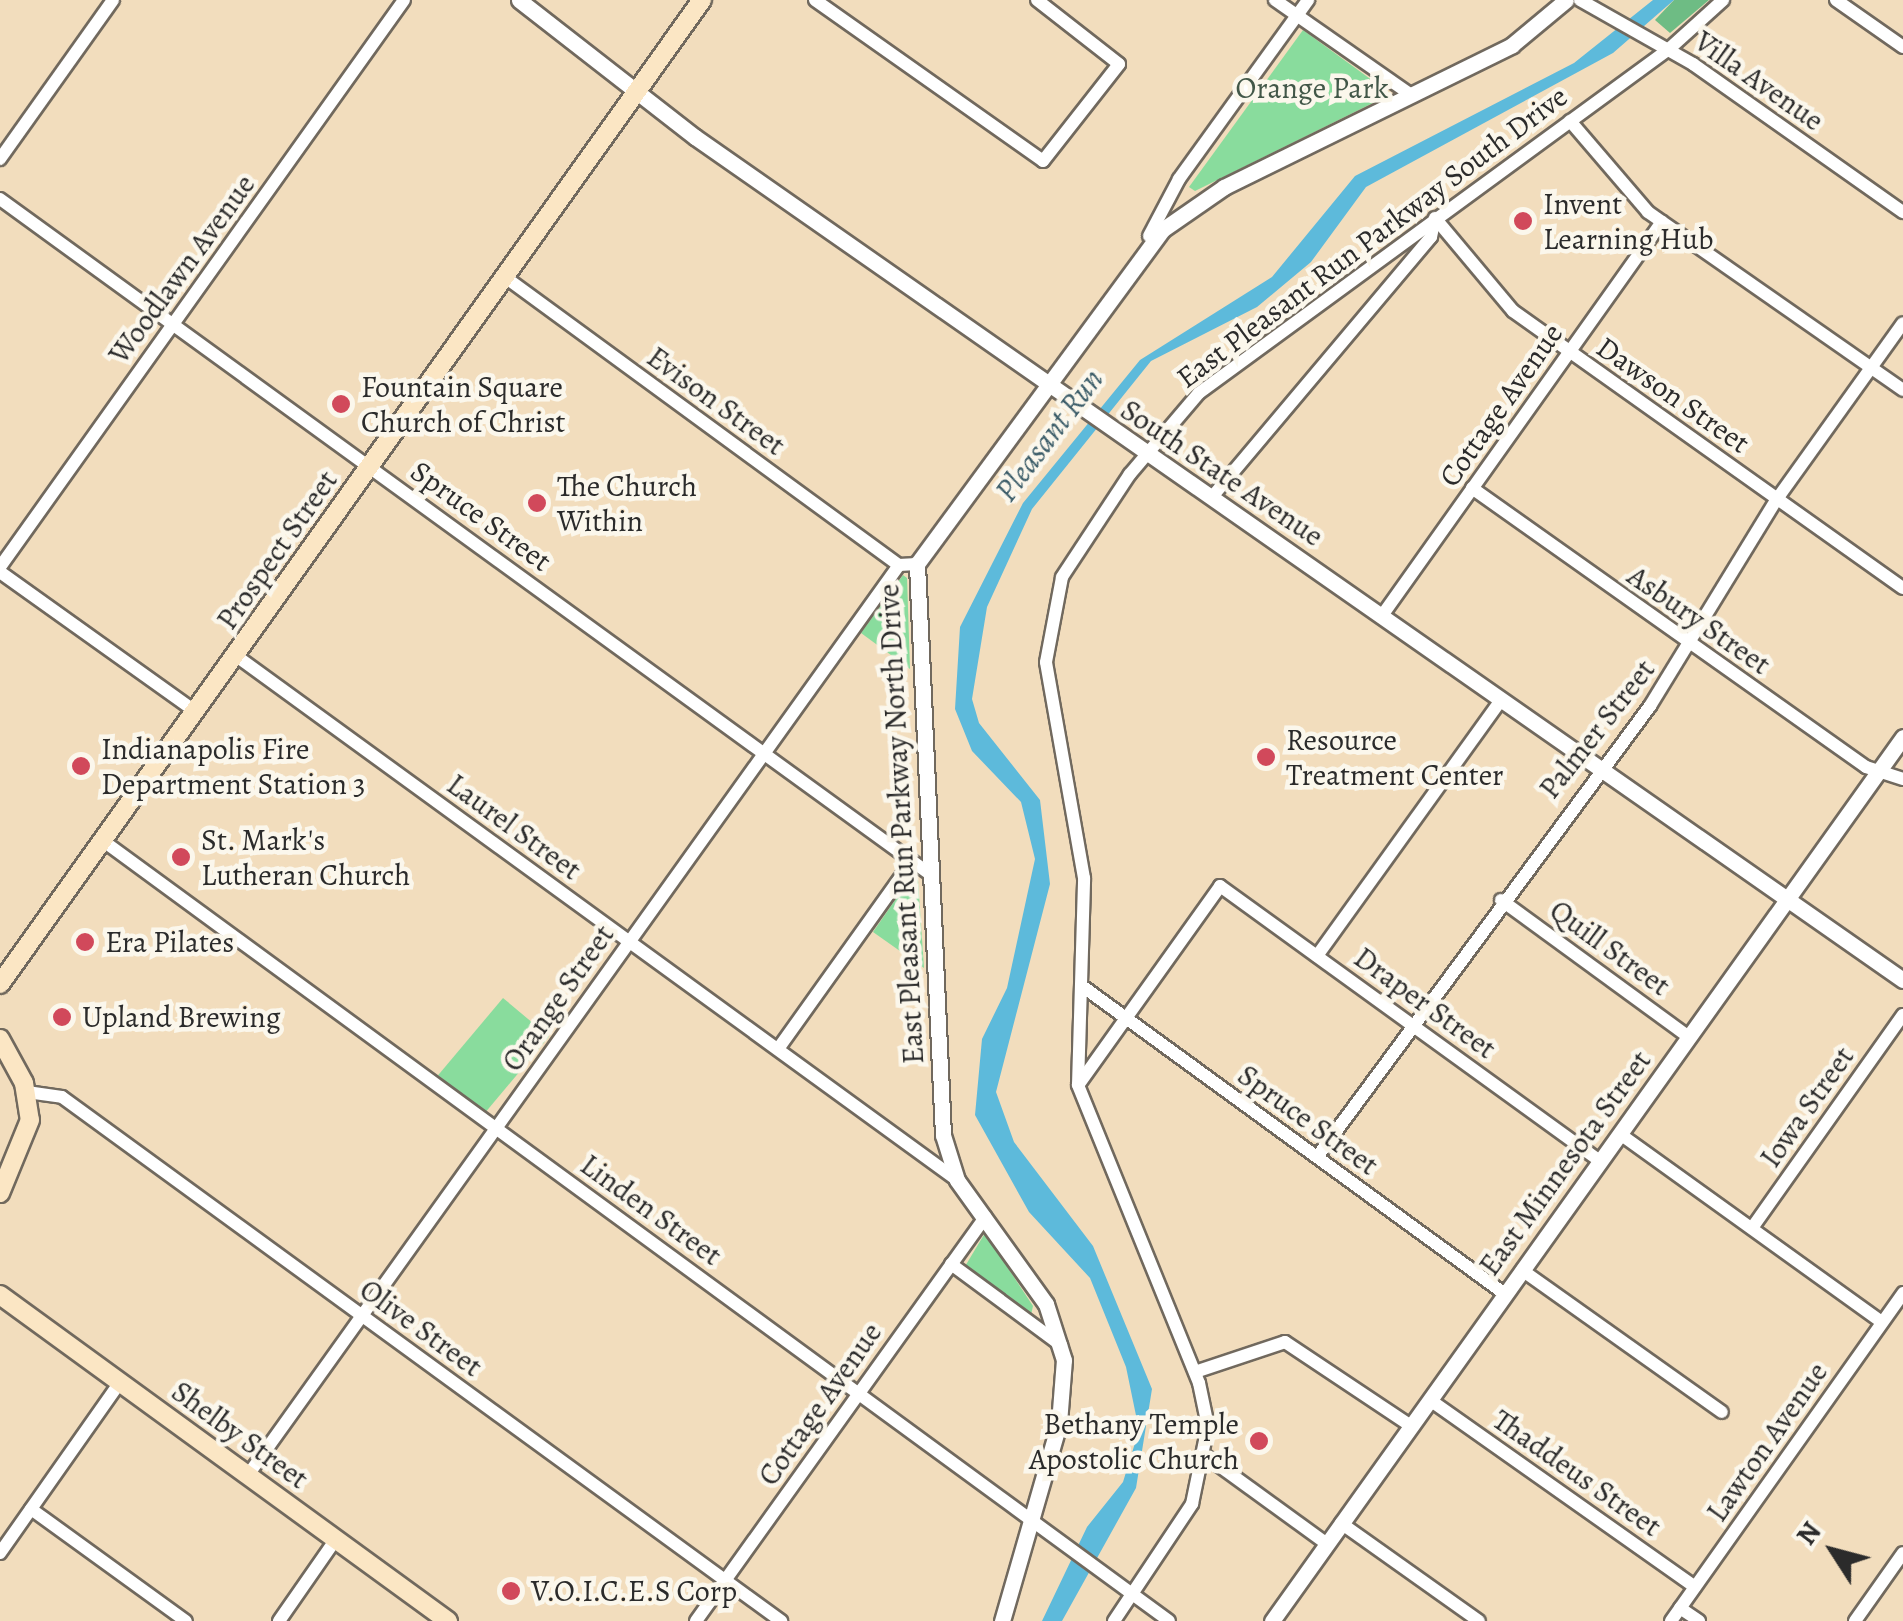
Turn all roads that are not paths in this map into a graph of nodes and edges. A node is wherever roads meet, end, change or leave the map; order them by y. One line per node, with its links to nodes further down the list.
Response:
1 (114, 0): 19 (street)
2 (404, 0): 27 (street, Woodlawn Avenue)
3 (519, 0): 16 (street, South State Avenue)
4 (702, 0): 16 (main road, Prospect Street)
5 (815, 0): 6 (street)
6 (1037, 0)
7 (1275, 0): 13 (street)
8 (1308, 0): 13 (street)
9 (1566, 0): 17 (street, East Pleasant Run Parkway North Drive)
10 (1722, 0): 14 (street, East Pleasant Run Parkway South Drive)
11 (1836, 0): 15 (street)
12 (1585, 3): 14 (street, Villa Avenue)
13 (1297, 16): 17 (street); 24 (street)
14 (1663, 46): 18 (street, East Pleasant Run Parkway South Drive); 21 (street, Villa Avenue)
15 (1903, 47)
16 (638, 90): 25 (main road, Prospect Street); 30 (street, South State Avenue)
17 (1411, 96): 24 (street, East Pleasant Run Parkway North Drive)
18 (1570, 122): 22 (street, East Pleasant Run Parkway South Drive); 23 (street)
19 (0, 158)
20 (0, 199): 27 (street, Spruce Street)
21 (1903, 212)
22 (1436, 218): 28 (street, Dawson Street); 32 (street, East Pleasant Run Parkway South Drive); 35 (street)
23 (1662, 222): 28 (street, Cottage Avenue); 29 (street)
24 (1134, 260): 30 (street, East Pleasant Run Parkway North Drive)
25 (504, 277): 33 (main road, Prospect Street); 37 (street, Evison Street)
26 (1903, 323): 29 (street, Palmer Street)
27 (174, 324): 33 (street, Spruce Street); 39 (street, Woodlawn Avenue)
28 (1569, 352): 34 (street, Cottage Avenue); 36 (street, Dawson Street)
29 (1872, 368): 31 (street); 36 (street, Palmer Street)
30 (1046, 384): 32 (street, South State Avenue); 38 (street, East Pleasant Run Parkway North Drive)
31 (1903, 390)
32 (1147, 453): 35 (street, South State Avenue); 60 (street, East Pleasant Run Parkway South Drive)
33 (370, 466): 43 (main road, Prospect Street); 47 (street, Spruce Street)
34 (1472, 488): 41 (street, Cottage Avenue); 42 (street, Asbury Street)
35 (1212, 496): 41 (street, South State Avenue)
36 (1777, 499): 40 (street, Dawson Street); 42 (street, Palmer Street)
37 (899, 564): 38 (street); 47 (street, Orange Street)
38 (917, 564): 53 (street, East Pleasant Run Parkway North Drive)
39 (0, 570): 45 (street)
40 (1903, 588)
41 (1381, 617): 44 (street, South State Avenue)
42 (1692, 646): 48 (street, Asbury Street); 49 (street, Palmer Street)
43 (235, 655): 45 (main road, Prospect Street); 56 (street, Laurel Street)
44 (1500, 700): 49 (street, South State Avenue); 57 (street)
45 (194, 711): 51 (main road, Prospect Street)
46 (1903, 737): 48 (street, East Minnesota Street)
47 (764, 754): 52 (street, Spruce Street); 56 (street, Orange Street)
48 (1880, 770): 50 (street, Asbury Street); 55 (street, East Minnesota Street)
49 (1599, 771): 54 (street, Palmer Street); 55 (street, South State Avenue)
50 (1903, 779)
51 (102, 840): 58 (main road, Prospect Street); 69 (street, Linden Street)
52 (912, 861): 53 (street, Spruce Street); 66 (street)
53 (931, 875): 73 (street, East Pleasant Run Parkway North Drive)
54 (1500, 900): 63 (street, Palmer Street); 64 (street, Quill Street)
55 (1787, 900): 59 (street, South State Avenue); 64 (street, East Minnesota Street)
56 (630, 942): 66 (street, Laurel Street); 69 (street, Orange Street)
57 (1317, 956): 62 (street, Draper Street); 63 (street, Draper Street)
58 (2, 977)
59 (1903, 980)
60 (1082, 986): 62 (street, Spruce Street); 67 (street, East Pleasant Run Parkway South Drive)
61 (1903, 1015): 76 (street, Iowa Street)
62 (1126, 1018): 67 (street); 71 (street, Spruce Street)
63 (1412, 1024): 71 (street, Palmer Street); 72 (street, Draper Street)
64 (1689, 1037): 70 (street, East Minnesota Street)
65 (0, 1038): 68 (main road)
66 (778, 1048): 73 (street, Laurel Street)
67 (1078, 1086): 85 (street, East Pleasant Run Parkway South Drive)
68 (27, 1092): 74 (main road); 82 (street, Olive Street)
69 (496, 1128): 82 (street, Orange Street); 87 (street, Linden Street)
70 (1620, 1134): 72 (street, East Minnesota Street); 76 (street)
71 (1317, 1158): 79 (street, Spruce Street)
72 (1600, 1161): 78 (street, East Minnesota Street)
73 (957, 1180): 75 (street, East Pleasant Run Parkway North Drive)
74 (0, 1193)
75 (984, 1217): 77 (street, Cottage Avenue); 84 (street, East Pleasant Run Parkway North Drive)
76 (1752, 1228): 83 (street)
77 (951, 1264): 84 (street); 87 (street, Cottage Avenue)
78 (1522, 1270): 79 (street, East Minnesota Street); 89 (street)
79 (1505, 1294): 88 (street, East Minnesota Street)
80 (2, 1298): 86 (main road, Shelby Street)
81 (1901, 1301): 83 (street, Lawton Avenue)
82 (362, 1316): 92 (street, Orange Street); 100 (street, Olive Street)
83 (1882, 1322): 101 (street, Lawton Avenue)
84 (1061, 1344): 94 (street, East Pleasant Run Parkway North Drive)
85 (1195, 1372): 90 (street); 91 (street, East Pleasant Run Parkway South Drive)
86 (120, 1382): 92 (main road, Shelby Street); 93 (street)
87 (859, 1392): 94 (street, Linden Street); 100 (street, Cottage Avenue)
88 (1430, 1400): 90 (street, East Minnesota Street); 101 (street, Thaddeus Street)
89 (1722, 1412)
90 (1411, 1426): 95 (street, East Minnesota Street)
91 (1207, 1456): 97 (street); 102 (street, East Pleasant Run Parkway South Drive)
92 (248, 1475): 96 (main road, Shelby Street)
93 (31, 1509): 98 (street); 104 (street)
94 (1033, 1520): 102 (street, Linden Street); 109 (street, East Pleasant Run Parkway North Drive)
95 (1342, 1524): 97 (street, East Minnesota Street); 113 (street)
96 (336, 1539): 105 (street); 106 (main road, Shelby Street)
97 (1327, 1544): 112 (street, East Minnesota Street)
98 (0, 1553)
99 (1903, 1553): 116 (street)
100 (725, 1580): 107 (street, Cottage Avenue); 108 (street, Olive Street)
101 (1695, 1587): 103 (street, Lawton Avenue)
102 (1132, 1594): 110 (street, East Pleasant Run Parkway South Drive); 111 (street, Linden Street)
103 (1680, 1608): 114 (street, Lawton Avenue); 115 (street)
104 (186, 1621)
105 (279, 1621)
106 (448, 1621)
107 (696, 1621)
108 (781, 1621)
109 (1002, 1621)
110 (1114, 1621)
111 (1169, 1621)
112 (1272, 1621)
113 (1479, 1621)
114 (1671, 1621)
115 (1699, 1621)
116 (1855, 1621)

